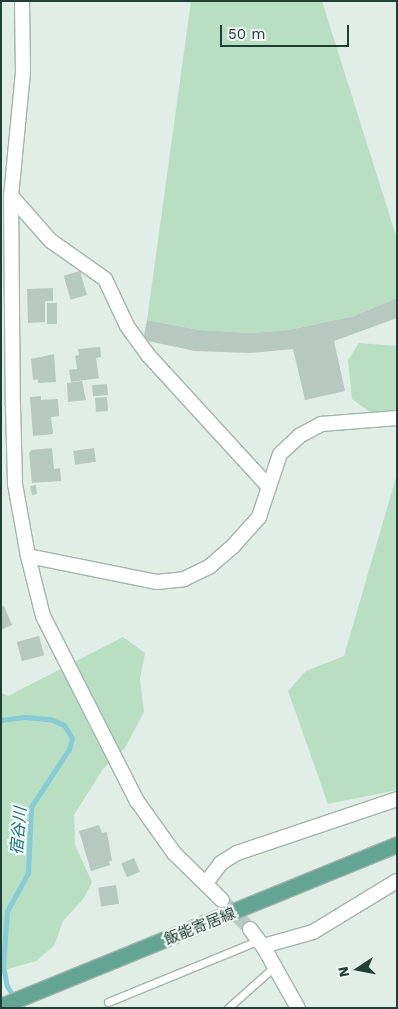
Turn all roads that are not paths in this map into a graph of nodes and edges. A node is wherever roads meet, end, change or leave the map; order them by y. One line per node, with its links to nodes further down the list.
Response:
1 (22, 1): 2 (street)
2 (11, 196): 4 (street); 5 (street)
3 (397, 418): 4 (street)
4 (270, 487): 5 (street)
5 (28, 556): 9 (street)
6 (397, 799): 9 (street)
7 (397, 844): 14 (main road, 飯能寄居線)
8 (397, 881): 11 (street)
9 (206, 883): 10 (street)
10 (222, 900)
11 (257, 938): 12 (street); 13 (lane)
12 (275, 966): 15 (lane); 16 (street)
13 (108, 1002)
14 (1, 1006)
15 (228, 1008)
16 (298, 1008)

